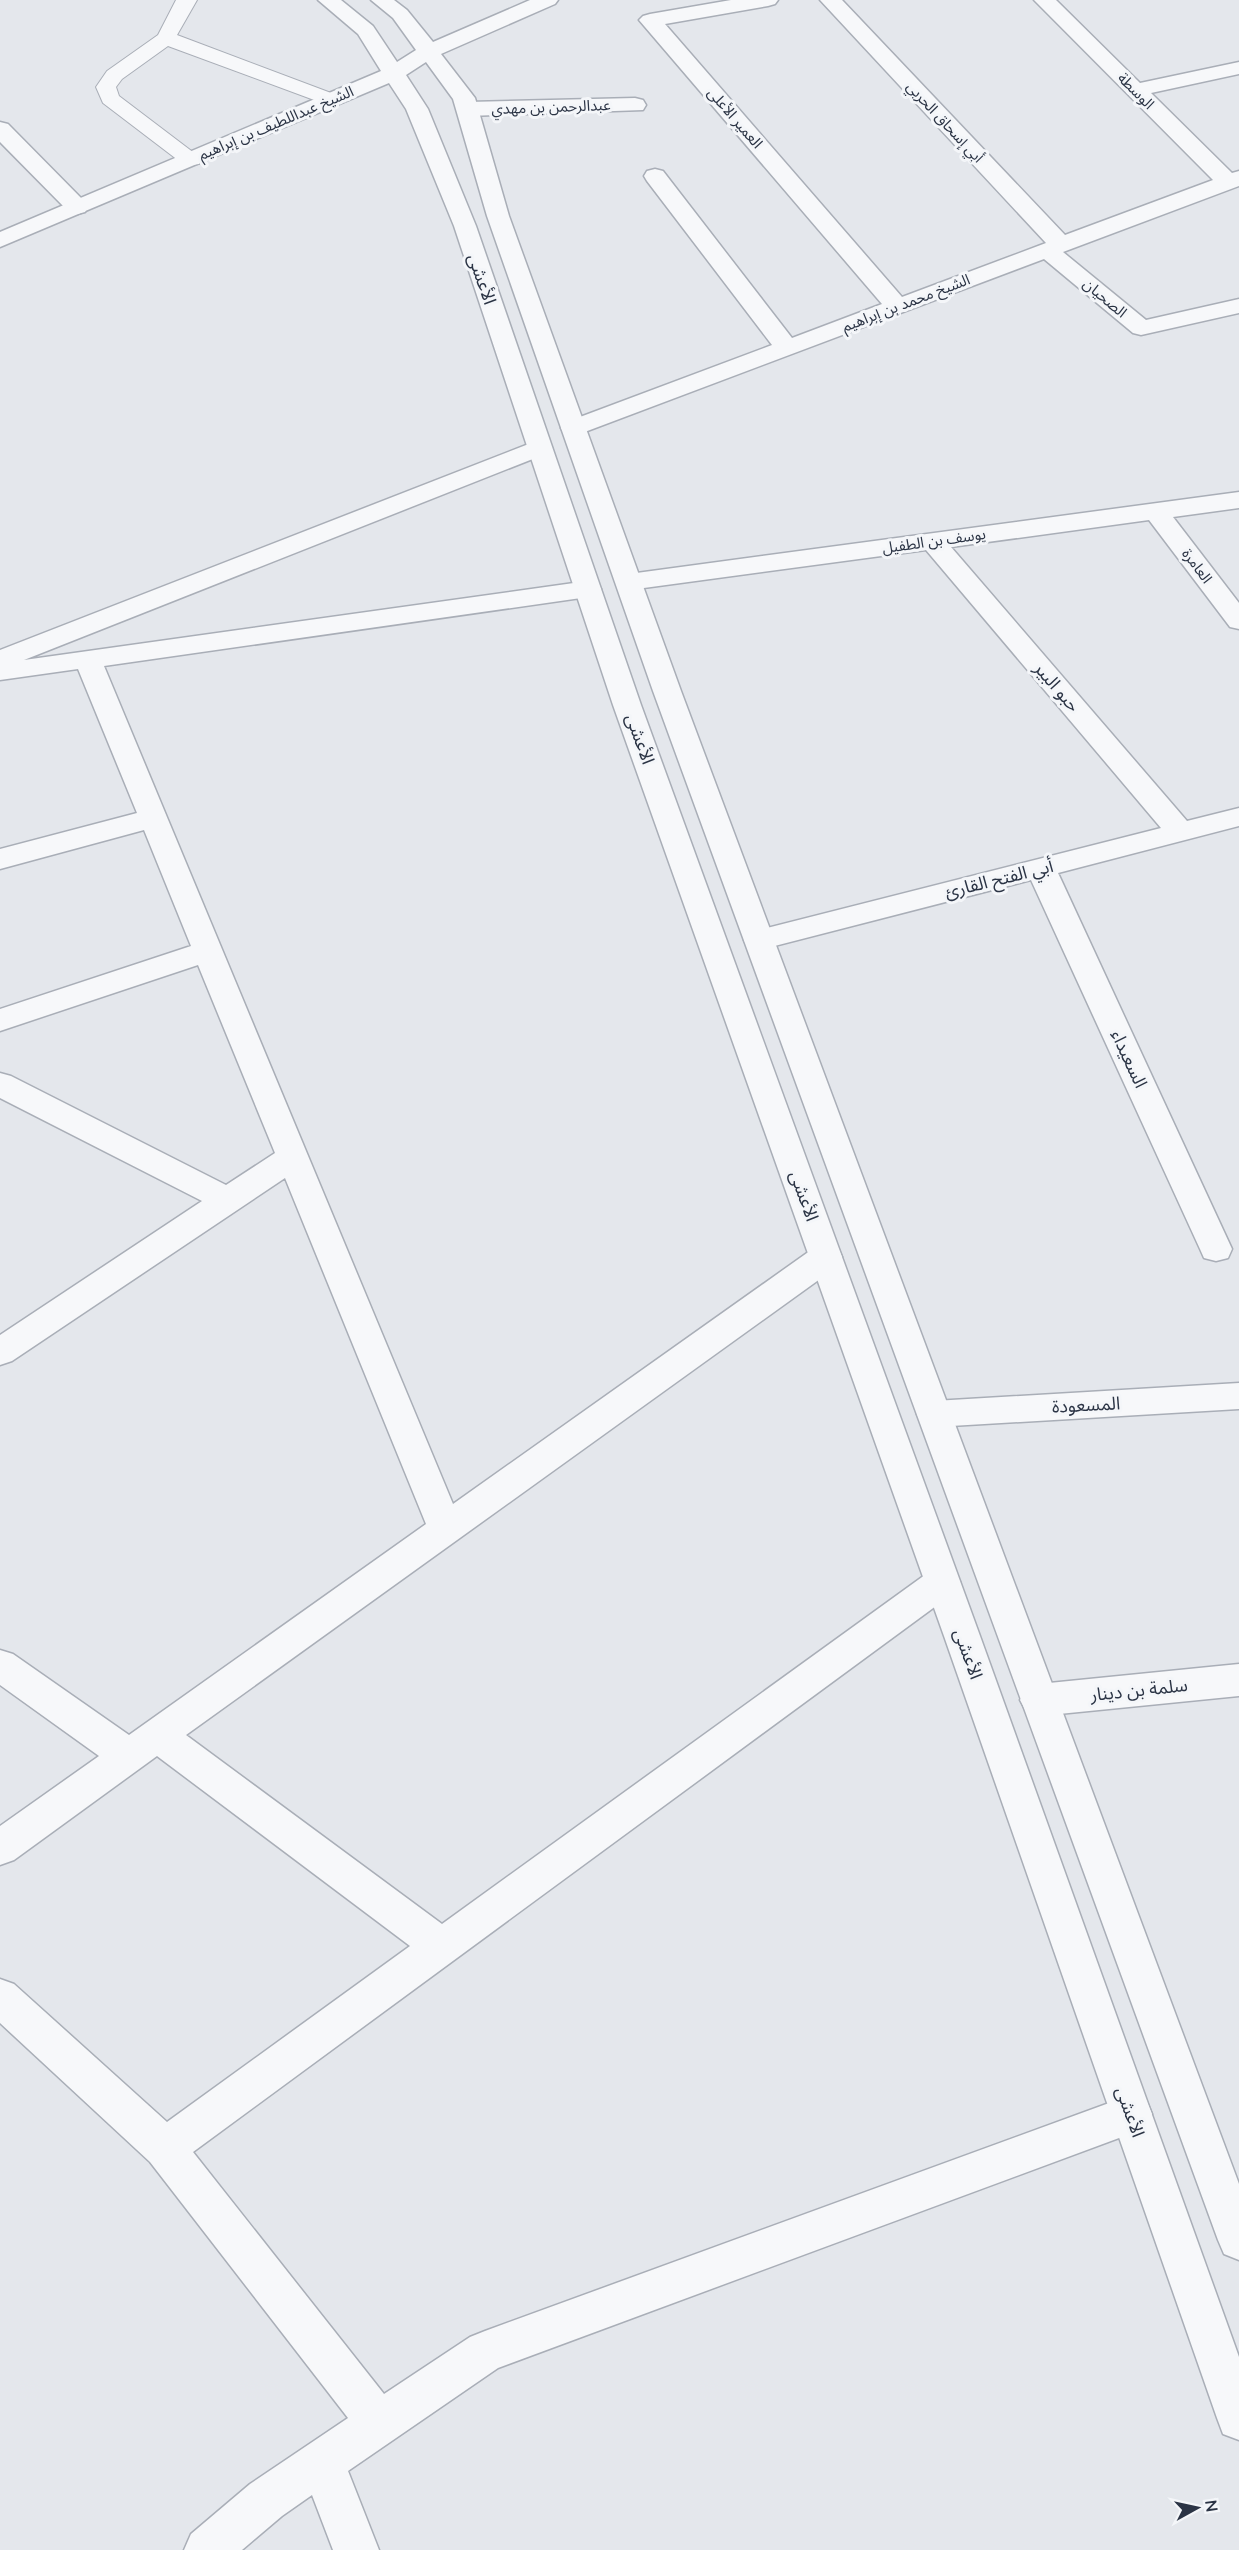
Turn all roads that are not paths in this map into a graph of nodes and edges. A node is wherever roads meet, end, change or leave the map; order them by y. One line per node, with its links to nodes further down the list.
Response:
1 (187, 0): 8 (lane)
2 (328, 0): 11 (street, الأعشى)
3 (381, 0): 9 (street, الأعشى)
4 (548, 0): 9 (street, الشيخ عبداللطيف بن إبراهيم)
5 (768, 0): 23 (street, العمير الأعلى)
6 (830, 0): 22 (street, أبي إسحاق الحربي)
7 (1044, 0): 12 (street, الوسطة)
8 (166, 38): 13 (lane); 17 (lane)
9 (428, 52): 11 (street, الشيخ عبداللطيف بن إبراهيم); 15 (street, الأعشى)
10 (1239, 68): 12 (street)
11 (394, 73): 13 (street, الشيخ عبداللطيف بن إبراهيم); 27 (street, الأعشى)
12 (1136, 90): 19 (street, الوسطة)
13 (332, 100): 17 (street, الشيخ عبداللطيف بن إبراهيم)
14 (635, 105): 15 (street, عبدالرحمن بن مهدي)
15 (468, 109): 26 (street, الأعشى)
16 (0, 129): 20 (street)
17 (191, 159): 20 (street, الشيخ عبداللطيف بن إبراهيم)
18 (655, 176): 25 (street)
19 (1233, 180): 22 (street, الشيخ محمد بن إبراهيم)
20 (77, 207): 21 (street, الشيخ عبداللطيف بن إبراهيم)
21 (0, 240)
22 (1054, 247): 23 (street, الشيخ محمد بن إبراهيم); 24 (street, الصحيان)
23 (897, 306): 25 (street, الشيخ محمد بن إبراهيم)
24 (1239, 306)
25 (787, 348): 26 (street, الشيخ محمد بن إبراهيم)
26 (573, 428): 31 (street, الأعشى)
27 (539, 448): 32 (street, الأعشى); 34 (street)
28 (1239, 500): 29 (street, يوسف بن الطفيل)
29 (1155, 511): 30 (street, يوسف بن الطفيل); 33 (street, العامرة)
30 (932, 541): 31 (street, يوسف بن الطفيل); 39 (street, حبو البير)
31 (628, 582): 42 (street, الأعشى)
32 (588, 589): 35 (street); 49 (street, الأعشى)
33 (1239, 621)
34 (0, 660)
35 (88, 660): 36 (street); 37 (street)
36 (0, 672)
37 (154, 818): 40 (street); 43 (street)
38 (1233, 827): 39 (street, أبي الفتح القارئ)
39 (1181, 833): 41 (street, أبي الفتح القارئ)
40 (0, 859)
41 (1041, 869): 42 (street, أبي الفتح القارئ); 48 (street, السعيداء)
42 (759, 940): 52 (street, الأعشى)
43 (207, 951): 44 (street); 46 (street)
44 (0, 1020)
45 (0, 1084): 47 (street)
46 (292, 1157): 47 (street); 53 (street)
47 (227, 1200): 50 (street)
48 (1216, 1249)
49 (826, 1257): 53 (street); 54 (street, الأعشى)
50 (0, 1352)
51 (1239, 1396): 52 (street, المسعودة)
52 (934, 1414): 57 (street, الأعشى)
53 (446, 1529): 58 (street)
54 (942, 1581): 60 (street); 62 (street, الأعشى)
55 (0, 1665): 58 (street)
56 (1239, 1680): 57 (street, سلمة بن دينار)
57 (1039, 1700): 64 (street, الأعشى)
58 (143, 1746): 59 (street); 60 (street)
59 (0, 1848)
60 (442, 1947): 63 (street)
61 (0, 1997): 63 (street)
62 (1131, 2114): 65 (street, الأعشى); 66 (street)
63 (165, 2148): 66 (street)
64 (1239, 2240)
65 (1239, 2418)
66 (380, 2424): 67 (street)
67 (322, 2462): 68 (street); 69 (street)
68 (207, 2550)
69 (356, 2550)

